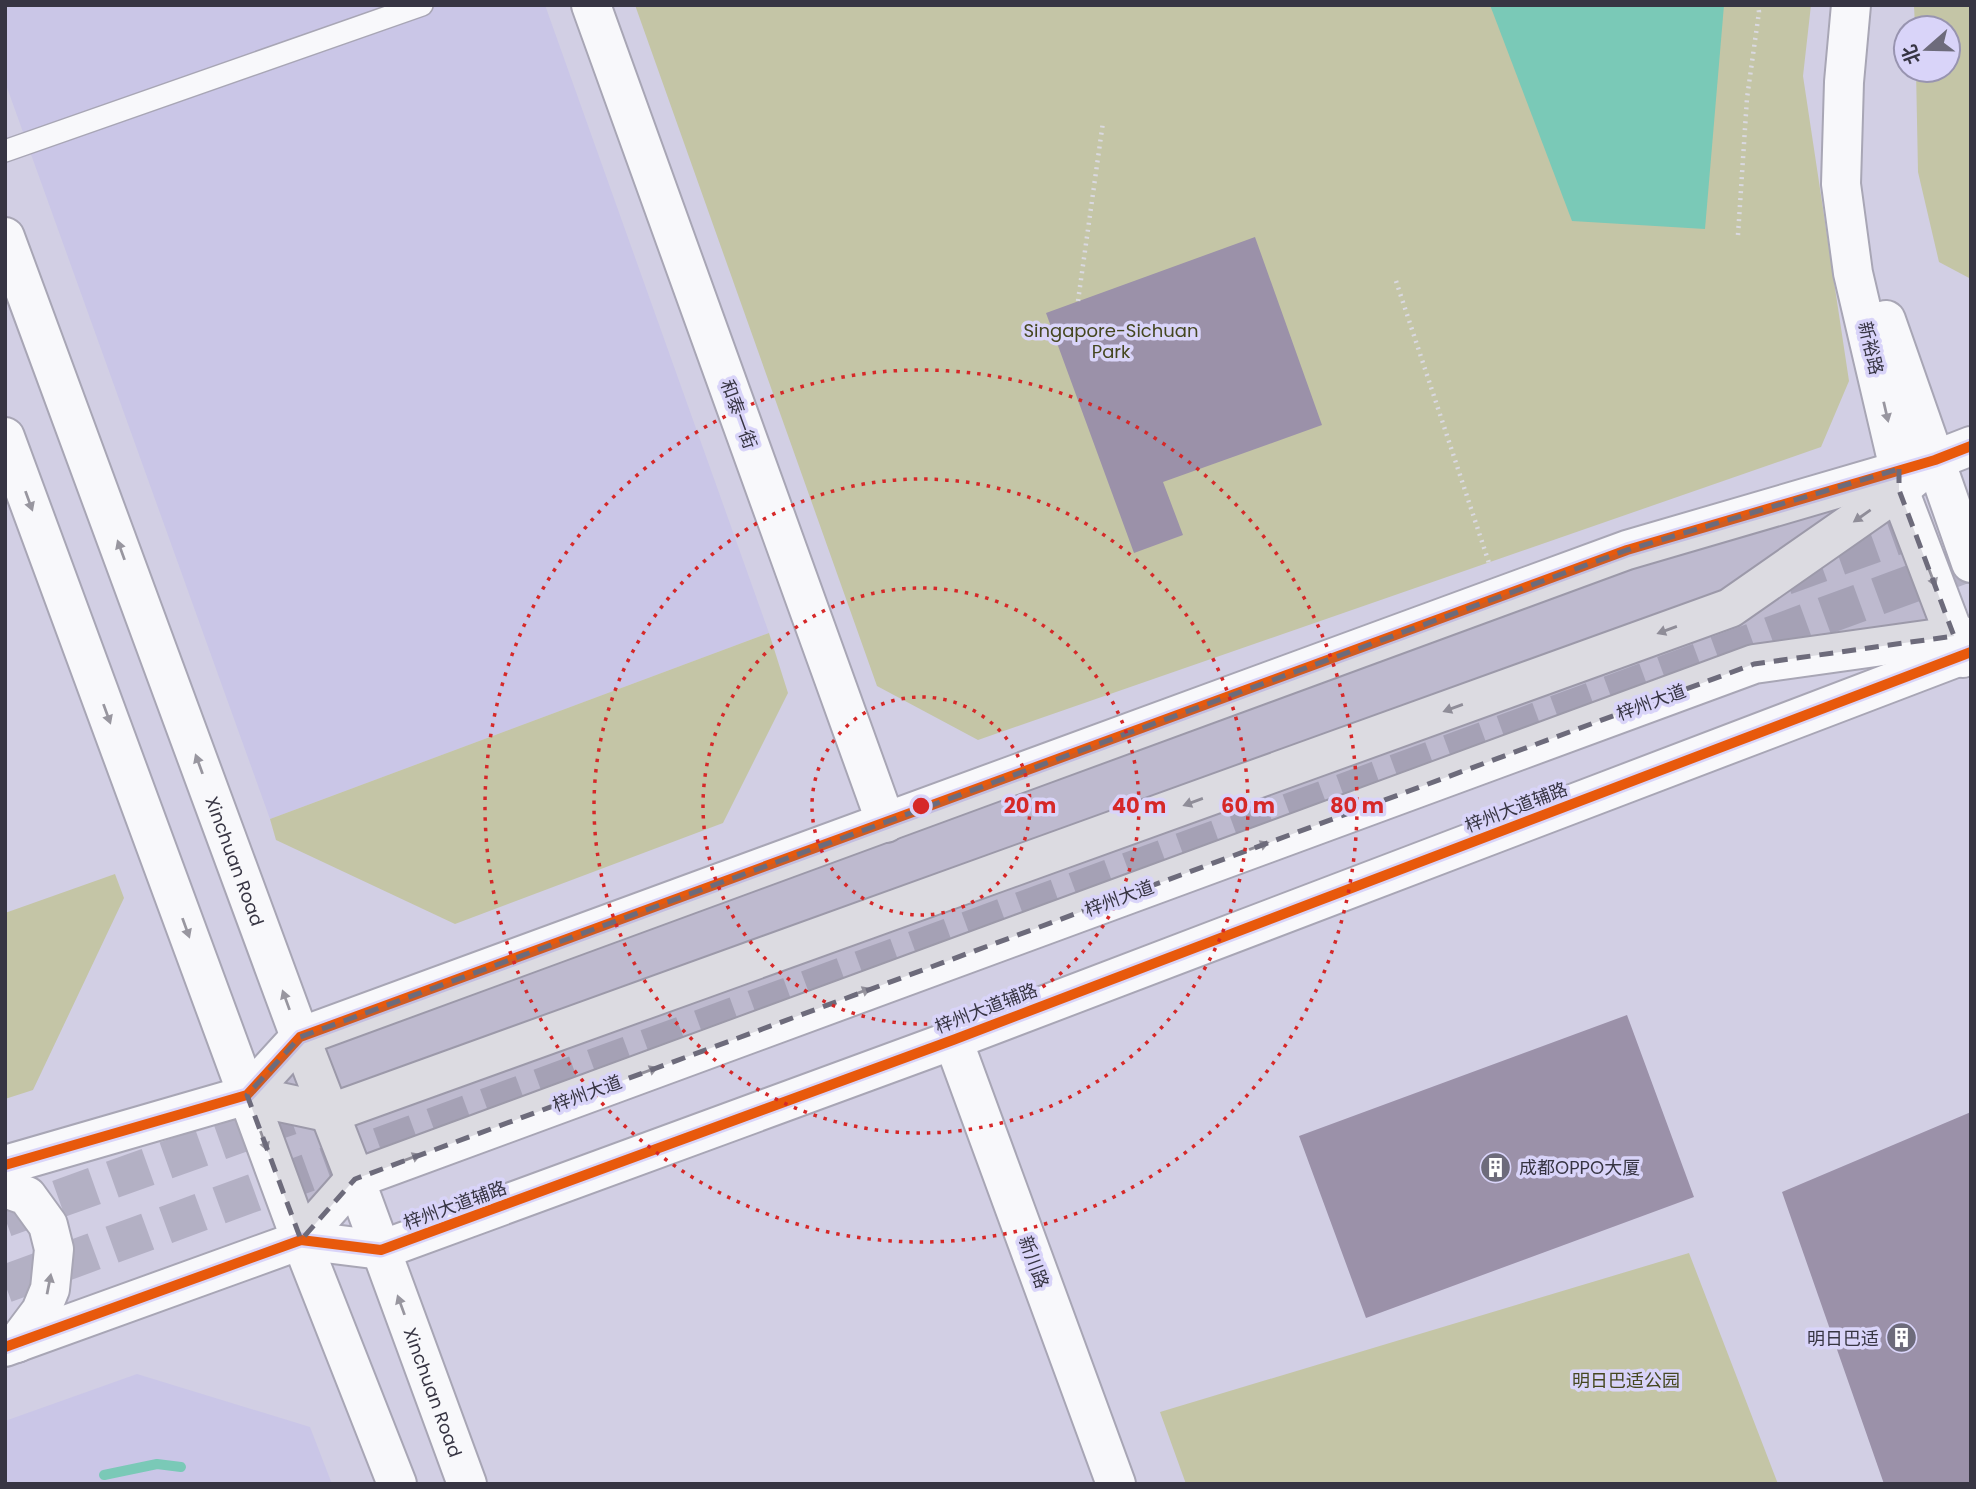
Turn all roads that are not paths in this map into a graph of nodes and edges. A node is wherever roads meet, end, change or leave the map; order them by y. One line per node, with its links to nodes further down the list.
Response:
1 (422, 5): 5 (lane)
2 (591, 5): 13 (street, 和泰一街)
3 (1851, 5): 10 (street, 新裕路, one-way to 10)
4 (1869, 5): 9 (street, 新裕路)
5 (5, 151)
6 (5, 237): 14 (street, Xinchuan Road, one-way to 6)
7 (5, 437): 16 (street, one-way to 16)
8 (1971, 446): 9 (street)
9 (1935, 460): 10 (street); 11 (street, 新裕路)
10 (1899, 480): 12 (street, 新裕路, one-way to 12); 13 (street); 17 (street, one-way to 17)
11 (1971, 563)
12 (1966, 652): 15 (street, 梓州大道辅路); 19 (street, 梓州大道, one-way to 12)
13 (886, 823): 14 (street)
14 (300, 1037): 16 (street); 17 (street, Xinchuan Road)
15 (953, 1040): 22 (street, 梓州大道辅路); 26 (street, 新川路)
16 (247, 1096): 17 (street); 18 (street); 21 (street, one-way to 21)
17 (331, 1113): 19 (street, Xinchuan Road)
18 (5, 1164)
19 (355, 1179): 21 (street, 梓州大道); 22 (street, Xinchuan Road)
20 (5, 1188): 23 (street, one-way to 20)
21 (301, 1240): 22 (street, 梓州大道辅路); 23 (street, 梓州大道辅路); 24 (street)
22 (382, 1250): 25 (street, Xinchuan Road, one-way to 22)
23 (11, 1345)
24 (397, 1484)
25 (467, 1484)
26 (1116, 1484)

